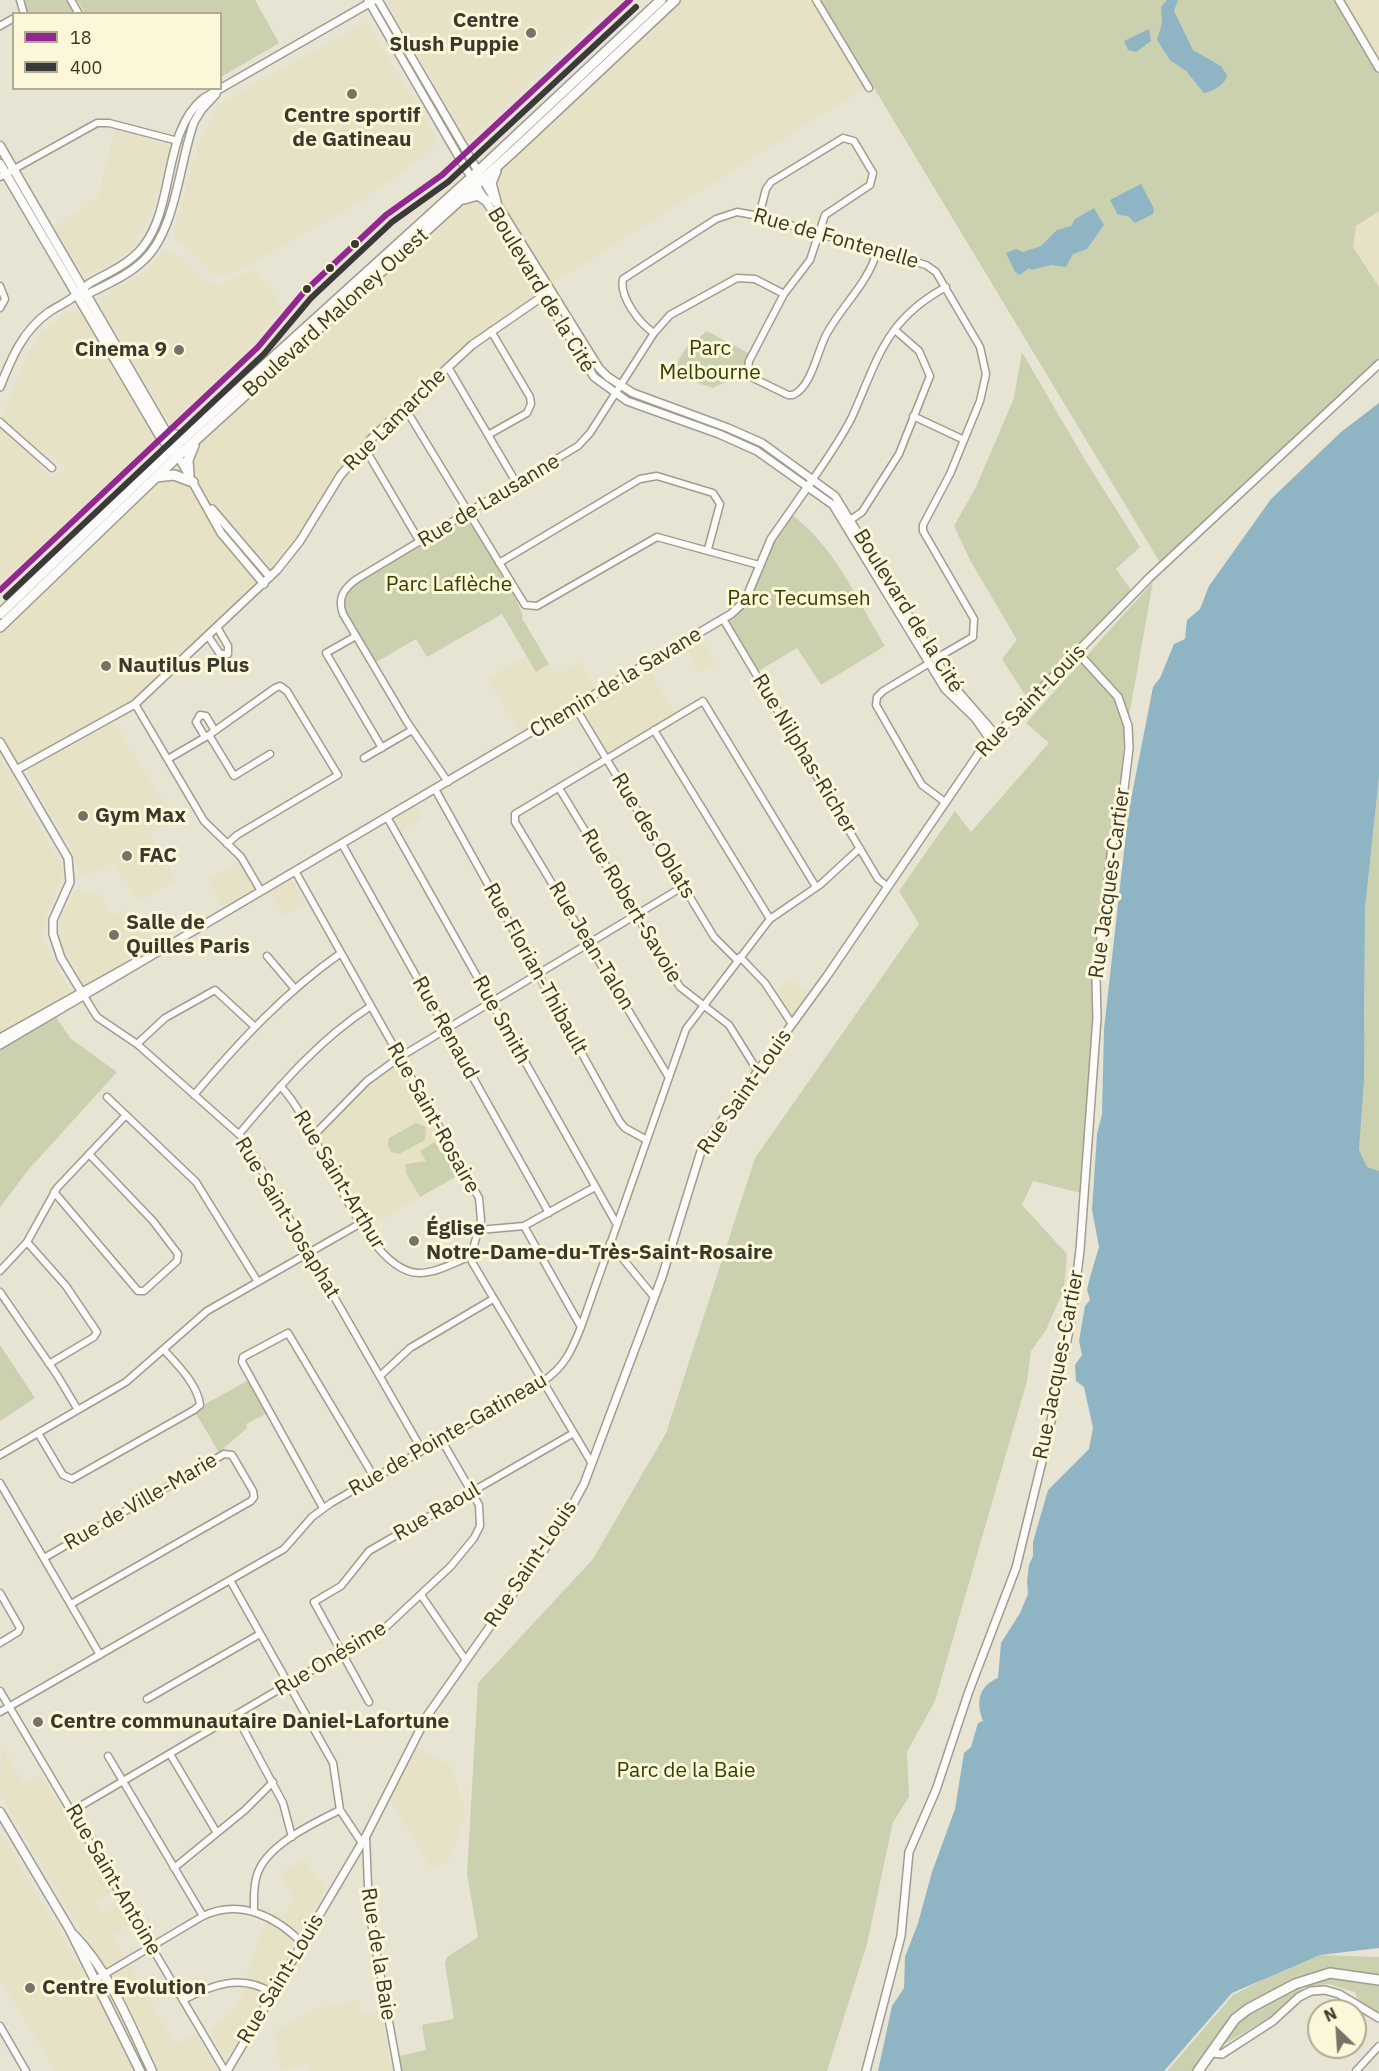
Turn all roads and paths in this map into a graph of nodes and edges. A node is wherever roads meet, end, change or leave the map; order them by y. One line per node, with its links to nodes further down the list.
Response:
1 (661, 0): 19 (main road, Boulevard Maloney Ouest)
2 (675, 0): 16 (main road, Boulevard Maloney Ouest)
3 (816, 0): 10 (street)
4 (1339, 0): 6 (street)
5 (373, 1): 7 (street, Boulevard de la Cité); 8 (street, Boulevard de la Cité); 9 (street)
6 (1379, 69)
7 (423, 75): 8 (street); 19 (street, Boulevard de la Cité)
8 (415, 81): 19 (street, Boulevard de la Cité)
9 (222, 88)
10 (869, 88)
11 (219, 90): 13 (street)
12 (220, 90): 14 (street)
13 (178, 141): 14 (street); 18 (street); 23 (street)
14 (188, 143): 25 (street)
15 (0, 146): 18 (main road)
16 (516, 149): 19 (main road, Boulevard Maloney Ouest); 20 (main road)
17 (0, 164): 18 (main road)
18 (7, 173): 29 (main road); 32 (main road)
19 (477, 178): 20 (street, Boulevard de la Cité); 21 (main road, Boulevard Maloney Ouest); 47 (main road, Boulevard Maloney Ouest)
20 (492, 201): 21 (main road); 30 (street, Boulevard de la Cité); 33 (street, Boulevard de la Cité)
21 (456, 203): 49 (main road, Boulevard Maloney Ouest)
22 (759, 216): 24 (street, Rue de Fontenelle); 24 (street); 37 (street, Rue de Fontenelle)
23 (153, 232): 25 (street); 29 (street)
24 (819, 234): 26 (street, Rue de Fontenelle); 31 (street)
25 (160, 237): 29 (street)
26 (877, 251): 28 (street, Rue de Fontenelle); 31 (street)
27 (0, 286): 34 (street)
28 (946, 287): 35 (street, Chemin de la Savane); 50 (street, Rue de Fontenelle)
29 (86, 290): 32 (street); 46 (main road)
30 (551, 291): 33 (street, Rue Lamarche); 40 (street, Boulevard de la Cité)
31 (784, 294): 37 (street, Rue de Lausanne)
32 (77, 295): 41 (street); 52 (main road)
33 (543, 296): 36 (street, Rue Lamarche); 42 (street, Boulevard de la Cité)
34 (0, 308)
35 (895, 330): 44 (street); 56 (street, Chemin de la Savane)
36 (491, 331): 39 (street, Rue Lamarche); 48 (street)
37 (654, 333): 40 (street, Rue de Lausanne)
38 (1379, 364): 75 (street, Rue Saint-Louis)
39 (448, 367): 43 (street, Rue Lamarche); 48 (street)
40 (621, 386): 42 (street, Rue de Lausanne); 56 (street, Boulevard de la Cité)
41 (0, 387)
42 (616, 395): 57 (street, Rue de Lausanne); 58 (street, Boulevard de la Cité)
43 (405, 408): 51 (street, Rue Lamarche); 60 (street)
44 (912, 416): 50 (street); 61 (street)
45 (0, 422): 53 (street)
46 (168, 432): 47 (main road); 52 (main road)
47 (188, 434): 52 (main road, Boulevard Maloney Ouest)
48 (488, 435): 57 (street)
49 (199, 437): 52 (main road, Boulevard Maloney Ouest); 55 (main road)
50 (962, 439): 76 (street, Rue de Fontenelle)
51 (364, 447): 62 (street); 67 (street, Rue Lamarche)
52 (175, 451): 54 (main road, Boulevard Maloney Ouest); 55 (street); 64 (main road, Boulevard Maloney Ouest)
53 (52, 468)
54 (156, 477): 55 (main road); 64 (main road, Boulevard Maloney Ouest)
55 (191, 478): 59 (street)
56 (813, 479): 58 (street, Chemin de la Savane); 61 (street, Boulevard de la Cité)
57 (517, 484): 60 (street, Rue de Lausanne)
58 (807, 486): 61 (street, Boulevard de la Cité); 66 (street, Chemin de la Savane)
59 (204, 501): 67 (street); 68 (street)
60 (469, 513): 62 (street, Rue de Lausanne); 65 (street)
61 (848, 522): 76 (street, Boulevard de la Cité)
62 (420, 542): 74 (street, Rue de Lausanne)
63 (708, 549): 65 (street); 65 (street); 66 (street)
64 (69, 553): 69 (main road, Boulevard Maloney Ouest); 71 (main road, Boulevard Maloney Ouest)
65 (499, 562)
66 (759, 565): 70 (street, Chemin de la Savane)
67 (270, 577): 68 (street, Rue Lamarche)
68 (264, 584): 72 (street, Rue Lamarche)
69 (0, 614)
70 (723, 619): 78 (street, Chemin de la Savane); 98 (street, Rue Nilphas-Richer)
71 (0, 627)
72 (217, 627): 73 (street, Rue Lamarche); 73 (street)
73 (208, 636): 77 (street, Rue Lamarche)
74 (356, 636): 80 (street, Rue de Lausanne); 85 (street)
75 (1078, 653): 83 (street, Rue Saint-Louis); 212 (street, Rue Jacques-Cartier)
76 (932, 661): 83 (street, Boulevard de la Cité); 94 (street)
77 (135, 704): 88 (street); 90 (street, Rue Lamarche)
78 (575, 707): 89 (street, Rue des Oblats); 91 (street, Chemin de la Savane)
79 (215, 730): 82 (street); 82 (street); 96 (street)
80 (412, 730): 85 (street); 91 (street, Rue de Lausanne)
81 (654, 730): 89 (street); 102 (street); 105 (street)
82 (207, 736): 86 (street); 88 (street)
83 (993, 738): 94 (street, Rue Saint-Louis)
84 (0, 742): 90 (street)
85 (382, 748): 87 (street)
86 (270, 754)
87 (364, 758)
88 (168, 759): 96 (street)
89 (607, 759): 92 (street); 100 (street, Rue des Oblats)
90 (16, 770): 112 (street)
91 (448, 782): 93 (street, Chemin de la Savane)
92 (559, 788): 104 (street, Rue Robert-Savoie); 106 (street, Rue Jean-Talon)
93 (435, 789): 95 (street, Chemin de la Savane); 110 (street, Rue Florian-Thibault)
94 (945, 802): 101 (street, Rue Saint-Louis)
95 (387, 817): 97 (street, Chemin de la Savane); 113 (street, Rue Smith)
96 (227, 844): 103 (street)
97 (342, 844): 99 (street, Chemin de la Savane); 118 (street, Rue Renaud)
98 (860, 848): 101 (street, Rue Nilphas-Richer); 102 (street, Rue de Pointe-Gatineau)
99 (295, 871): 103 (street, Chemin de la Savane); 107 (street, Rue Saint-Rosaire)
100 (684, 886): 104 (street); 109 (street, Rue des Oblats)
101 (887, 886): 116 (street, Rue Saint-Louis)
102 (816, 887): 105 (street, Rue de Pointe-Gatineau)
103 (261, 891): 112 (street, Chemin de la Savane)
104 (637, 916): 106 (street); 114 (street, Rue Robert-Savoie)
105 (770, 919): 109 (street, Rue de Pointe-Gatineau)
106 (590, 944): 110 (street); 124 (street, Rue Jean-Talon)
107 (341, 953): 111 (street); 115 (street, Rue Saint-Rosaire)
108 (267, 956): 111 (street)
109 (738, 959): 114 (street, Rue de Pointe-Gatineau); 116 (street, Rue des Oblats)
110 (539, 975): 113 (street); 131 (street, Rue Florian-Thibault)
111 (295, 988): 117 (street)
112 (83, 994): 119 (street, Chemin de la Savane); 120 (street, Rue Saint-Josaphat); 121 (street, Chemin de la Savane)
113 (491, 1003): 118 (street); 133 (street, Rue Smith)
114 (703, 1005): 123 (street, Rue Robert-Savoie); 124 (street, Rue de Pointe-Gatineau)
115 (371, 1006): 122 (street, Rue Saint-Rosaire); 125 (street)
116 (792, 1024): 123 (street, Rue Saint-Louis)
117 (254, 1026): 120 (street); 126 (street)
118 (446, 1030): 122 (street); 135 (street, Rue Renaud)
119 (0, 1038)
120 (137, 1044): 126 (street, Rue Saint-Josaphat)
121 (0, 1045)
122 (400, 1057): 130 (street); 139 (street, Rue Saint-Rosaire)
123 (757, 1070): 147 (street, Rue Saint-Louis)
124 (668, 1076): 131 (street, Rue de Pointe-Gatineau)
125 (280, 1086): 129 (street); 130 (street, Rue Saint-Arthur)
126 (195, 1095): 129 (street, Rue Saint-Josaphat)
127 (107, 1097): 128 (street)
128 (126, 1115): 132 (street); 145 (street)
129 (239, 1134): 142 (street, Rue Saint-Josaphat)
130 (313, 1137): 136 (street, Rue Saint-Arthur)
131 (645, 1139): 137 (street, Rue de Pointe-Gatineau)
132 (89, 1154): 134 (street); 134 (street)
133 (595, 1187): 135 (street); 137 (street, Rue Smith)
134 (54, 1192): 140 (street)
135 (549, 1213): 138 (street)
136 (361, 1223): 142 (street); 143 (street, Rue Saint-Arthur)
137 (616, 1224): 141 (street, Rue de Pointe-Gatineau)
138 (524, 1226): 139 (street); 149 (street)
139 (479, 1230): 143 (street, Rue Saint-Rosaire)
140 (27, 1242): 144 (street); 151 (street)
141 (610, 1243): 147 (street); 149 (street, Rue de Pointe-Gatineau)
142 (309, 1252): 145 (street); 152 (street, Rue Saint-Josaphat)
143 (471, 1256): 148 (street)
144 (0, 1271)
145 (258, 1282): 150 (street)
146 (0, 1292): 151 (street)
147 (654, 1298): 160 (street, Rue Saint-Louis)
148 (493, 1299): 152 (street); 153 (street)
149 (581, 1327): 153 (street, Rue de Pointe-Gatineau)
150 (164, 1350): 154 (street); 155 (street)
151 (50, 1364): 154 (street)
152 (380, 1376): 158 (street, Rue Saint-Josaphat)
153 (542, 1382): 156 (street); 157 (street, Rue de Pointe-Gatineau)
154 (78, 1410): 155 (street)
155 (38, 1433): 159 (street)
156 (572, 1434): 160 (street); 163 (street, Rue Raoul)
157 (441, 1439): 158 (street, Rue de Pointe-Gatineau); 163 (street, Rue Onésime)
158 (422, 1450): 161 (street, Rue de Pointe-Gatineau)
159 (0, 1455)
160 (591, 1462): 174 (street, Rue Saint-Louis)
161 (374, 1478): 164 (street, Rue de Pointe-Gatineau); 164 (street)
162 (0, 1483): 165 (street)
163 (472, 1492): 168 (street, Rue Onésime); 173 (street, Rue Raoul)
164 (323, 1508): 166 (street, Rue de Pointe-Gatineau)
165 (44, 1558): 169 (street); 169 (street, Rue de Ville-Marie)
166 (230, 1580): 170 (street); 172 (street, Rue de Pointe-Gatineau)
167 (0, 1593): 171 (street)
168 (421, 1595): 173 (street, Rue Onésime); 174 (street)
169 (71, 1604): 172 (street)
170 (260, 1634): 175 (street); 177 (street)
171 (0, 1643)
172 (100, 1655): 179 (street, Rue de Pointe-Gatineau)
173 (342, 1655): 175 (street, Rue Onésime); 178 (street)
174 (465, 1659): 191 (street, Rue Saint-Louis)
175 (290, 1684): 181 (street, Rue Onésime); 186 (street)
176 (0, 1691): 179 (street, Rue Saint-Antoine)
177 (147, 1699)
178 (369, 1702)
179 (10, 1707): 180 (street, Rue de Pointe-Gatineau); 187 (street, Rue Saint-Antoine)
180 (0, 1712)
181 (236, 1715): 182 (street, Rue Onésime); 185 (street)
182 (170, 1754): 184 (street, Rue Onésime); 189 (street)
183 (108, 1756): 184 (street)
184 (122, 1781): 187 (street, Rue Onésime); 192 (street)
185 (273, 1782): 189 (street); 190 (street)
186 (340, 1810): 190 (street); 191 (street)
187 (72, 1811): 197 (street, Rue Saint-Antoine)
188 (0, 1812): 195 (main road)
189 (217, 1833): 192 (street)
190 (292, 1837): 193 (street)
191 (364, 1840): 196 (street, Rue Saint-Louis); 211 (street, Rue de la Baie)
192 (174, 1868): 194 (street)
193 (254, 1912): 194 (street); 196 (street)
194 (203, 1916): 197 (street)
195 (70, 1930): 198 (main road); 199 (main road)
196 (303, 1944): 201 (street, Rue Saint-Louis)
197 (152, 1946): 198 (street); 202 (street, Rue Saint-Antoine)
198 (103, 1975): 199 (street); 209 (main road)
199 (94, 1980): 208 (main road)
200 (1379, 1980): 206 (main road)
201 (272, 1993): 202 (street); 210 (street, Rue Saint-Louis)
202 (183, 2000): 210 (street, Rue Saint-Antoine)
203 (1379, 2018): 206 (street)
204 (0, 2026): 207 (street)
205 (1379, 2046): 214 (street)
206 (1211, 2054): 213 (main road)
207 (26, 2071)
208 (140, 2071)
209 (152, 2071)
210 (226, 2071)
211 (398, 2071)
212 (866, 2071)
213 (1198, 2071)
214 (1356, 2071)

